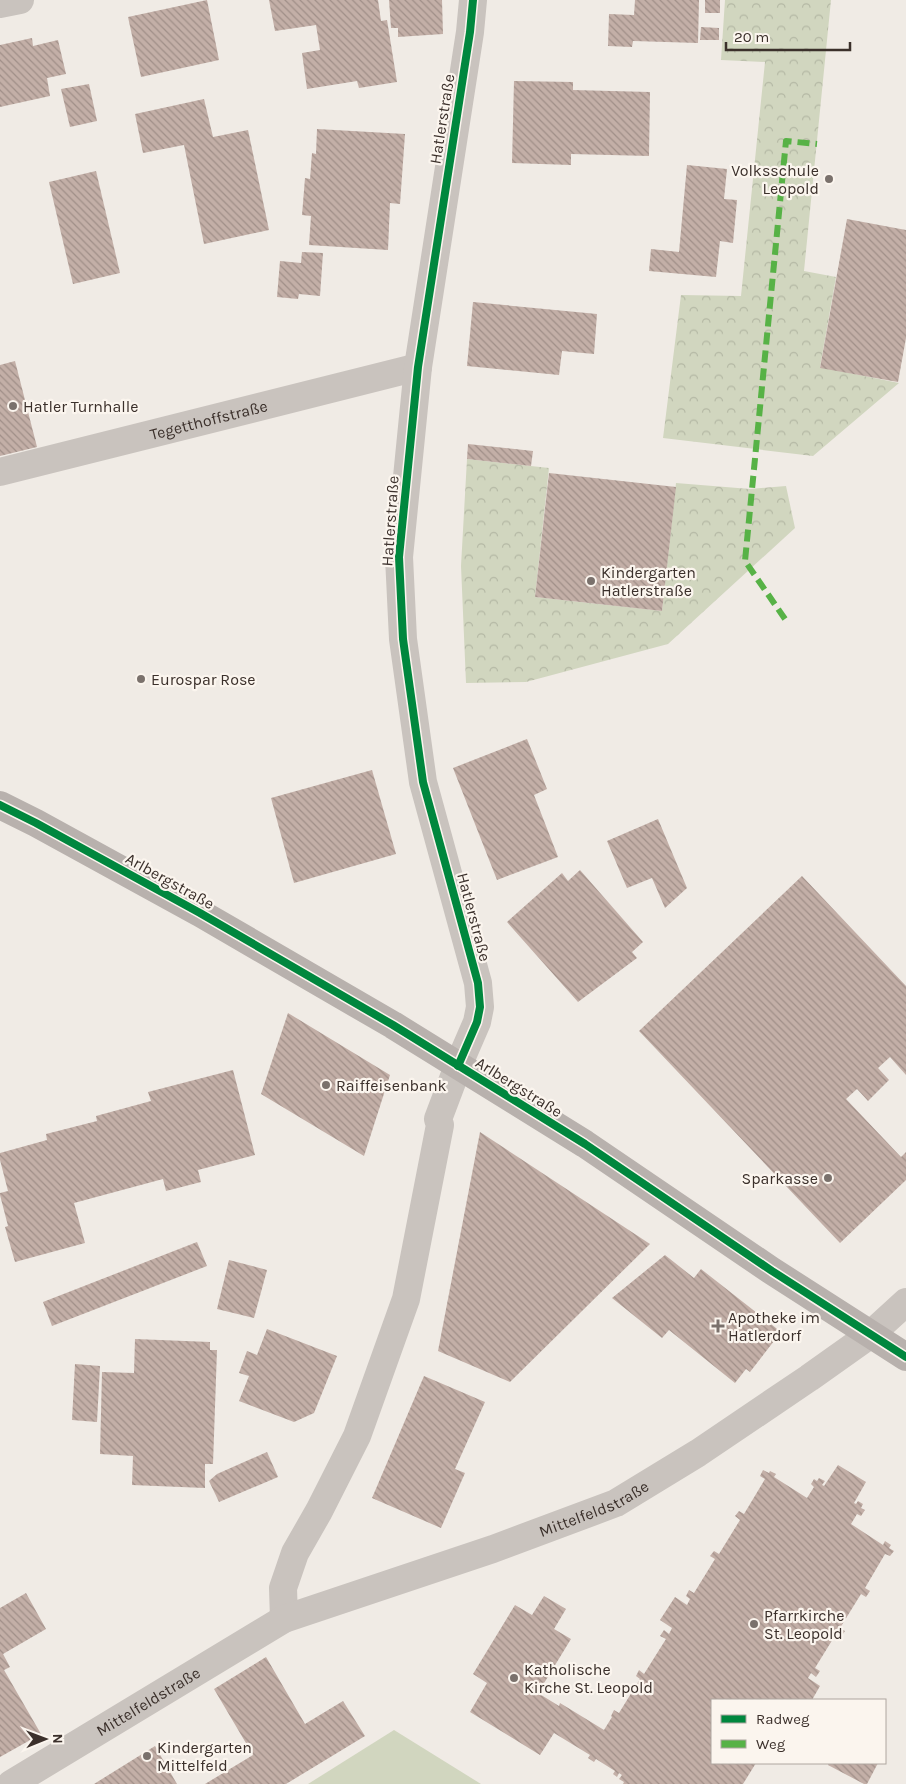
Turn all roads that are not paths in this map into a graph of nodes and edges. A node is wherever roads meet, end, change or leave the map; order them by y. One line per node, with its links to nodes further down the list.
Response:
1 (20, 0): 3 (street)
2 (473, 0): 4 (street, Hatlerstraße)
3 (0, 4)
4 (418, 367): 5 (street, Tegetthoffstraße); 7 (street, Hatlerstraße)
5 (0, 472)
6 (0, 805): 7 (main road, Arlbergstraße)
7 (458, 1066): 9 (main road, Arlbergstraße); 11 (street)
8 (906, 1302): 9 (street, Mittelfeldstraße)
9 (871, 1334): 10 (main road, Arlbergstraße); 11 (street, Mittelfeldstraße)
10 (906, 1357)
11 (284, 1619): 12 (street, Mittelfeldstraße)
12 (11, 1784)

